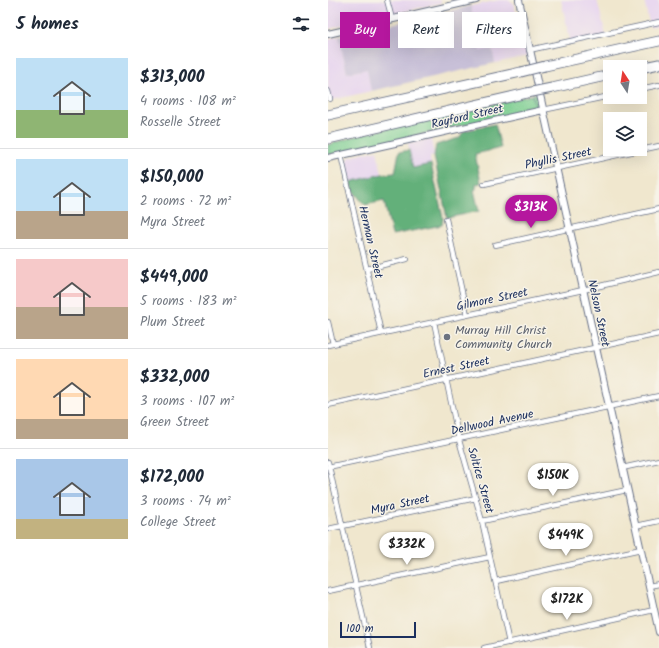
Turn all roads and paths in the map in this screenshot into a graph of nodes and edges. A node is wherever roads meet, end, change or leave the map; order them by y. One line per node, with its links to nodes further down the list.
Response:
1 (387, 0): 4 (street)
2 (476, 0): 4 (street)
3 (519, 0): 8 (street, Nelson Street)
4 (392, 19): 6 (street)
5 (659, 22): 8 (street)
6 (328, 34)
7 (659, 41): 18 (highway, bridge)
8 (530, 50): 17 (street, Nelson Street)
9 (659, 64): 10 (highway)
10 (647, 67)
11 (603, 77): 19 (highway, bridge)
12 (659, 85): 13 (street)
13 (647, 88)
14 (328, 90): 16 (street)
15 (603, 97): 17 (street, Rayford Street)
16 (330, 99)
17 (543, 110): 23 (street, Rayford Street); 25 (street, Nelson Street)
18 (328, 114)
19 (356, 134): 20 (highway); 21 (highway)
20 (328, 139)
21 (328, 143)
22 (659, 146): 25 (street, Phyllis Street)
23 (341, 155): 24 (street, Rayford Street); 32 (street, Herman Street)
24 (328, 158)
25 (556, 169): 26 (street, Phyllis Street); 29 (street, Nelson Street)
26 (484, 184)
27 (659, 209): 29 (street)
28 (446, 219): 35 (street)
29 (569, 229): 30 (street); 34 (street, Nelson Street)
30 (495, 245)
31 (407, 259): 32 (street)
32 (367, 269): 38 (street, Herman Street)
33 (659, 272): 34 (street, Gilmore Street)
34 (583, 290): 35 (street, Gilmore Street); 41 (street, Nelson Street)
35 (467, 315): 37 (street, Gilmore Street)
36 (328, 322): 40 (street)
37 (434, 322): 38 (street, Gilmore Street); 42 (street, Soltice Street)
38 (381, 333): 40 (street, Gilmore Street)
39 (659, 334): 41 (street, Ernest Street)
40 (330, 344)
41 (596, 348): 42 (street, Ernest Street); 45 (street, Nelson Street)
42 (446, 380): 44 (street, Ernest Street); 46 (street, Soltice Street)
43 (659, 396): 45 (street, Dellwood Avenue)
44 (328, 405)
45 (609, 408): 46 (street, Dellwood Avenue); 49 (street, Nelson Street)
46 (459, 440): 48 (street, Dellwood Avenue); 51 (street, Soltice Street)
47 (659, 460): 49 (street)
48 (328, 465): 54 (street)
49 (622, 468): 50 (street, Nelson Street)
50 (627, 490): 52 (street); 55 (street, Nelson Street)
51 (476, 498): 52 (street, Soltice Street); 54 (street, Myra Street)
52 (482, 521): 58 (street, Soltice Street)
53 (659, 521): 55 (street)
54 (343, 526): 56 (street, Myra Street); 61 (street)
55 (635, 526): 57 (street, Nelson Street)
56 (328, 529)
57 (640, 549): 59 (street); 62 (street, Nelson Street)
58 (490, 557): 59 (street, Soltice Street); 61 (street)
59 (496, 581): 66 (street, Soltice Street)
60 (659, 584): 62 (street)
61 (356, 585): 63 (street); 67 (street)
62 (649, 586): 64 (street, Nelson Street)
63 (328, 591)
64 (654, 610): 65 (street, Nelson Street); 66 (street)
65 (659, 632)
66 (509, 642): 68 (street)
67 (370, 648)
68 (484, 648)

